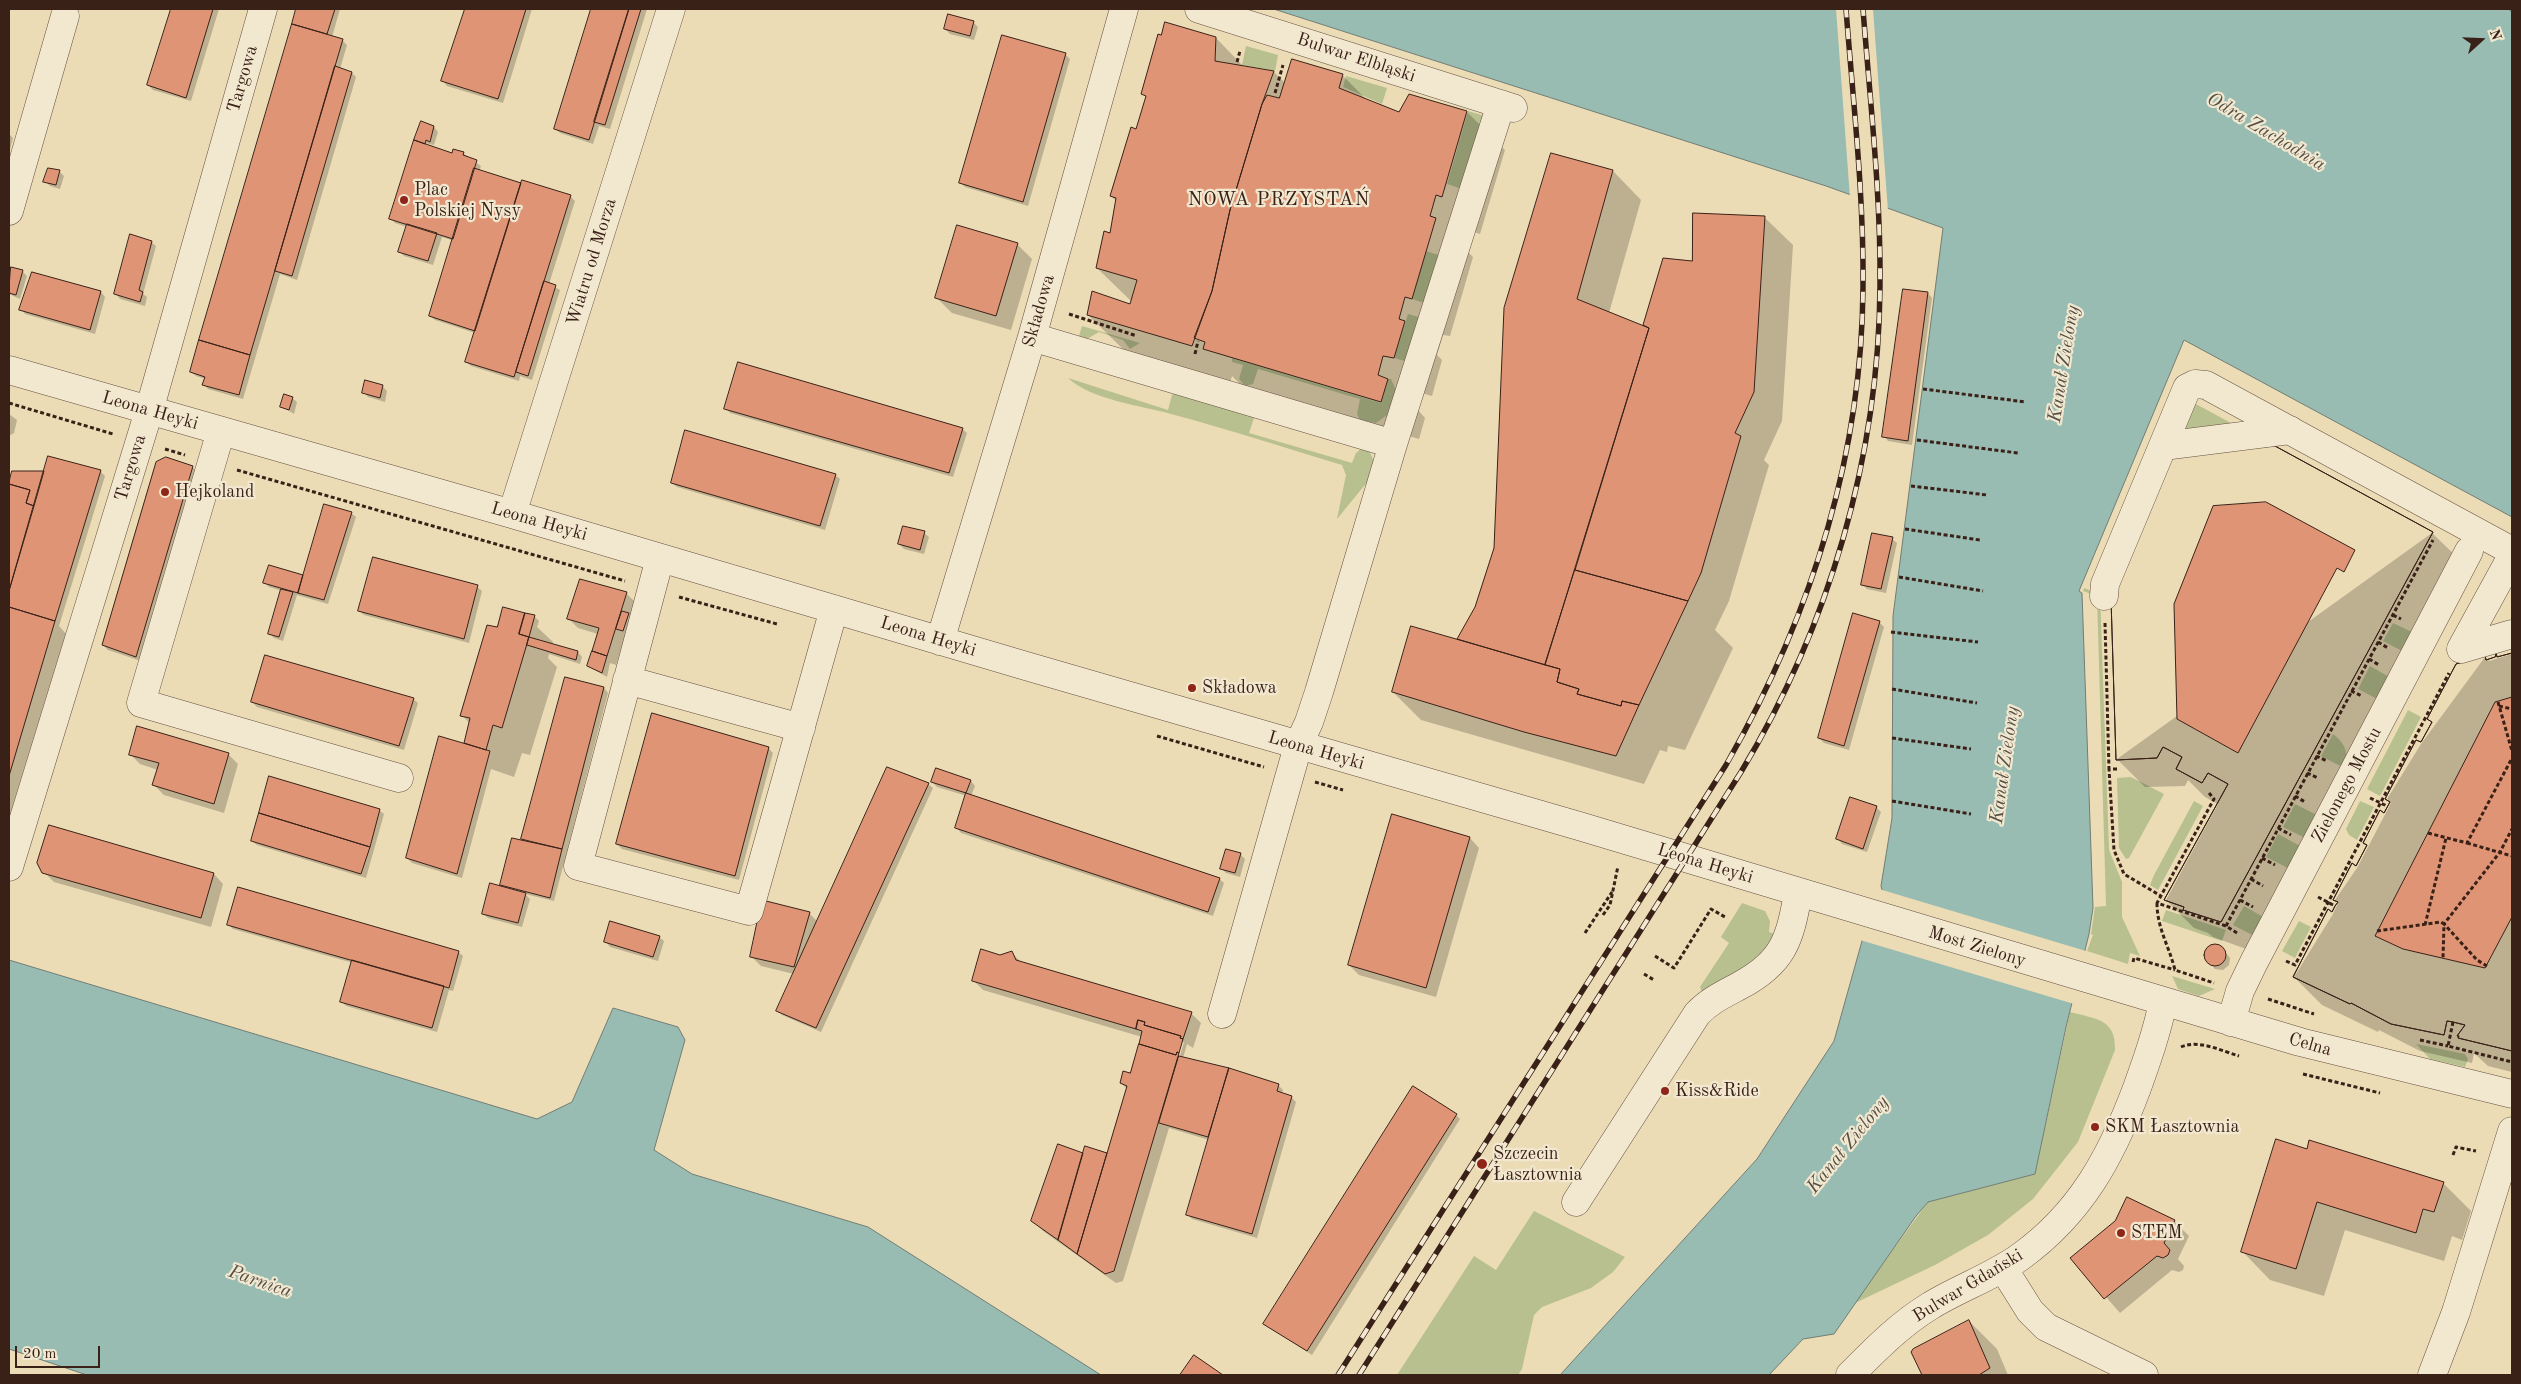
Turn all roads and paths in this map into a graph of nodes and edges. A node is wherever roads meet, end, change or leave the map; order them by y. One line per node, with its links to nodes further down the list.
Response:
1 (263, 9): 14 (street, Targowa)
2 (671, 9): 25 (street, Wiatru od Morza)
3 (1124, 9): 7 (street, Składowa)
4 (1199, 9): 19 (street, Bulwar Elbląski)
5 (65, 16): 6 (street)
6 (9, 211)
7 (1032, 337): 19 (street); 41 (street, Składowa)
8 (1198, 341): 9 (path)
9 (1195, 354)
10 (9, 370): 14 (street, Leona Heyki)
11 (1923, 389): 12 (path)
12 (2026, 402)
13 (9, 403): 18 (path)
14 (149, 410): 16 (street, Leona Heyki); 18 (street, Targowa)
15 (2290, 430): 20 (street); 20 (street); 30 (street)
16 (220, 431): 22 (street); 25 (street, Leona Heyki)
17 (1917, 440): 21 (path)
18 (139, 442): 22 (path); 69 (street, Targowa)
19 (1393, 444): 52 (street)
20 (2163, 446): 36 (street)
21 (2018, 453)
22 (212, 462): 34 (path); 58 (street)
23 (1910, 486): 24 (path)
24 (1987, 495)
25 (512, 514): 32 (street, Leona Heyki)
26 (1904, 529): 28 (path)
27 (2437, 534): 82 (path)
28 (1980, 540)
29 (2469, 551): 85 (street, Zielonego Mostu)
30 (2512, 551)
31 (2512, 556): 43 (street)
32 (660, 558): 34 (street); 37 (street, Leona Heyki)
33 (1899, 576): 35 (path)
34 (652, 589): 38 (path); 44 (street)
35 (1983, 591)
36 (2104, 596): 56 (path)
37 (834, 609): 41 (street, Leona Heyki); 50 (street)
38 (780, 625)
39 (1891, 632): 42 (path)
40 (2512, 634): 43 (street)
41 (940, 640): 52 (street, Leona Heyki)
42 (1978, 642)
43 (2461, 649): 74 (path)
44 (628, 680): 50 (street); 50 (street)
45 (1892, 689): 47 (path)
46 (2498, 702): 48 (path)
47 (1977, 703)
48 (2499, 706): 49 (path); 54 (path)
49 (2512, 709)
50 (800, 728)
51 (1892, 738): 53 (path)
52 (1298, 746): 71 (street, Leona Heyki); 94 (street)
53 (1971, 748)
54 (2512, 751)
55 (2512, 758): 65 (path)
56 (2109, 769): 57 (path); 72 (path)
57 (2117, 769)
58 (399, 778)
59 (2209, 794): 72 (path)
60 (1892, 801): 61 (path)
61 (1971, 814)
62 (2512, 829): 66 (path)
63 (2428, 833): 64 (path)
64 (2446, 838): 65 (path); 81 (path)
65 (2467, 844): 66 (path)
66 (2500, 852): 67 (path); 80 (path)
67 (2512, 856)
68 (1619, 865): 70 (path)
69 (9, 867)
70 (1612, 891): 78 (path); 84 (path)
71 (1798, 893): 77 (street, Leona Heyki); 109 (street)
72 (2161, 896): 75 (path)
73 (2315, 896): 74 (path)
74 (2328, 902): 76 (path); 85 (path)
75 (2156, 903): 82 (path); 92 (path)
76 (2336, 906)
77 (1845, 908): 91 (street, Most Zielony)
78 (1603, 915)
79 (1725, 917): 86 (path)
80 (2444, 924): 81 (path); 87 (path); 88 (path)
81 (2425, 925): 83 (path)
82 (2226, 926): 85 (path)
83 (2377, 931)
84 (1585, 933)
85 (2262, 947): 92 (street, Zielonego Mostu)
86 (1655, 956)
87 (2443, 958)
88 (2487, 966)
89 (1644, 974): 90 (path)
90 (1654, 980)
91 (2109, 986): 93 (street, Celna)
92 (2240, 991): 95 (path); 96 (street, Zielonego Mostu)
93 (2163, 1002): 96 (street, Celna); 110 (street, Bulwar Gdański)
94 (1222, 1014)
95 (2318, 1015)
96 (2231, 1022): 105 (street, Celna)
97 (2453, 1022): 99 (path)
98 (2415, 1039): 99 (path)
99 (2448, 1046): 102 (path)
100 (2178, 1049): 101 (path)
101 (2246, 1058)
102 (2512, 1062)
103 (2293, 1071): 104 (path)
104 (2386, 1094)
105 (2512, 1094)
106 (2512, 1131): 113 (street)
107 (2480, 1150): 108 (path)
108 (2453, 1155)
109 (1576, 1202)
110 (2003, 1268): 111 (street, Bulwar Gdański); 112 (street)
111 (1850, 1375)
112 (2144, 1375)
113 (2432, 1375)

